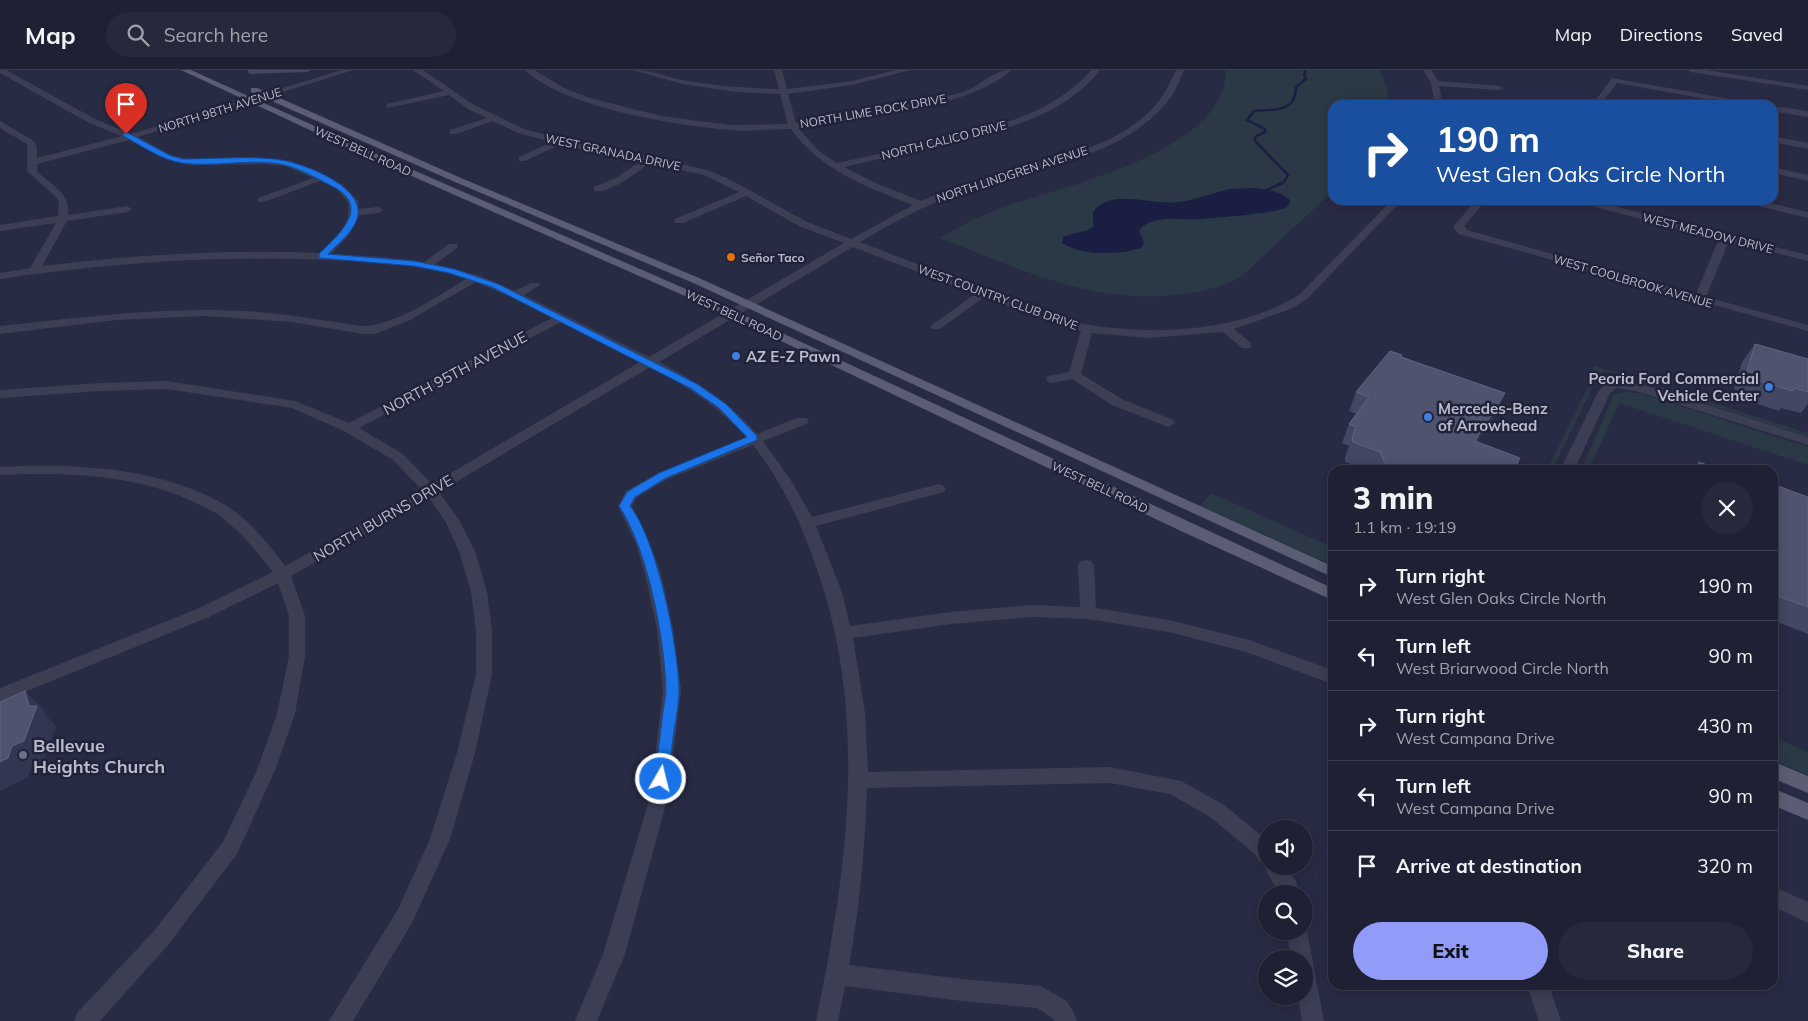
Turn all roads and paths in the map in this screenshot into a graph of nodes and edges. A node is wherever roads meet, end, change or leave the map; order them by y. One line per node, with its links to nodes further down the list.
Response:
1 (0, 70): 36 (street)
2 (185, 70): 25 (main road, WEST BELL ROAD)
3 (350, 70): 24 (street, NORTH 98TH AVENUE)
4 (417, 70): 22 (street, WEST GRANADA DRIVE)
5 (529, 70): 34 (street, NORTH LIME ROCK DRIVE)
6 (637, 70): 17 (street)
7 (778, 70): 23 (street)
8 (885, 70): 15 (street)
9 (906, 70): 15 (street)
10 (1007, 70): 34 (street, NORTH LIME ROCK DRIVE)
11 (1096, 70): 45 (street, NORTH CALICO DRIVE)
12 (1180, 70): 54 (street, NORTH LINDGREN AVENUE)
13 (1427, 70): 18 (street)
14 (1691, 70): 21 (street)
15 (894, 74): 23 (street)
16 (693, 76): 17 (street)
17 (682, 82): 23 (street)
18 (1435, 83): 20 (street); 26 (street)
19 (247, 87): 24 (main road, WEST BELL ROAD)
20 (1499, 88)
21 (1808, 88)
22 (451, 92): 29 (street); 32 (street, WEST GRANADA DRIVE)
23 (784, 92): 34 (street)
24 (266, 96): 25 (street, NORTH 98TH AVENUE); 79 (main road, WEST BELL ROAD)
25 (251, 100): 36 (street, NORTH 98TH AVENUE); 80 (main road, WEST BELL ROAD)
26 (1438, 100)
27 (1600, 100): 28 (street)
28 (1725, 100)
29 (390, 106)
30 (1778, 109): 31 (street)
31 (1808, 114)
32 (494, 118): 35 (street); 38 (street, WEST GRANADA DRIVE)
33 (0, 124): 44 (street)
34 (793, 126): 45 (street)
35 (453, 132)
36 (131, 137): 43 (street); 44 (street, NORTH 98TH AVENUE)
37 (1778, 140): 39 (street)
38 (558, 142): 41 (street); 42 (street, WEST GRANADA DRIVE)
39 (1808, 146)
40 (259, 152): 43 (street)
41 (522, 159)
42 (648, 160): 48 (street, WEST GRANADA DRIVE); 51 (street)
43 (251, 161): 49 (street)
44 (32, 162): 63 (street)
45 (836, 166): 54 (street)
46 (716, 168): 48 (street)
47 (1778, 171): 50 (street)
48 (707, 173): 52 (street, WEST GRANADA DRIVE)
49 (321, 178): 53 (street); 61 (street)
50 (1808, 178)
51 (597, 189)
52 (746, 192): 64 (street); 67 (street, WEST GRANADA DRIVE)
53 (261, 200)
54 (922, 204): 67 (street, NORTH LINDGREN AVENUE)
55 (1392, 205): 83 (street, WEST COUNTRY CLUB DRIVE)
56 (1477, 205): 78 (street, WEST COOLBROOK AVENUE)
57 (1598, 205): 66 (street, WEST MEADOW DRIVE)
58 (1766, 205): 62 (street)
59 (127, 209): 63 (street)
60 (378, 210): 61 (street)
61 (355, 213): 69 (street)
62 (1808, 215)
63 (64, 218): 65 (street); 72 (street)
64 (678, 221)
65 (0, 228)
66 (1725, 237): 70 (street, WEST MEADOW DRIVE); 78 (street)
67 (851, 243): 76 (street, WEST COUNTRY CLUB DRIVE); 79 (street, NORTH LINDGREN AVENUE)
68 (453, 246): 71 (street)
69 (322, 256): 71 (street); 72 (street)
70 (1808, 258)
71 (426, 266): 74 (street)
72 (34, 270): 73 (street)
73 (0, 276)
74 (476, 278): 77 (street); 86 (street)
75 (535, 285): 77 (street)
76 (983, 294): 82 (street); 85 (street, WEST COUNTRY CLUB DRIVE)
77 (515, 295): 81 (street)
78 (1700, 299): 84 (street, WEST COOLBROOK AVENUE)
79 (747, 304): 80 (street, NORTH BURNS DRIVE); 103 (main road, WEST BELL ROAD)
80 (732, 313): 88 (street, NORTH BURNS DRIVE); 105 (main road, WEST BELL ROAD)
81 (560, 318): 88 (street); 94 (street, NORTH 95TH AVENUE)
82 (936, 327)
83 (1226, 328): 85 (street, WEST COUNTRY CLUB DRIVE); 87 (street)
84 (1808, 328)
85 (1087, 329): 89 (street)
86 (0, 330)
87 (1246, 345)
88 (648, 363): 95 (street); 100 (street, NORTH BURNS DRIVE)
89 (1074, 376): 90 (street); 93 (street)
90 (1052, 379)
91 (0, 394): 94 (street)
92 (802, 421): 95 (street)
93 (1168, 424)
94 (350, 428): 100 (street)
95 (754, 438): 101 (street); 123 (street)
96 (1808, 442): 97 (street)
97 (1569, 465)
98 (0, 471): 104 (street)
99 (939, 489): 101 (street)
100 (431, 490): 104 (street, NORTH BURNS DRIVE); 122 (street)
101 (808, 523): 107 (street)
102 (1086, 565): 106 (street)
103 (1328, 570)
104 (283, 574): 109 (street, NORTH BURNS DRIVE); 121 (street)
105 (1328, 591)
106 (1088, 613): 107 (street); 108 (street)
107 (845, 633): 111 (street)
108 (1328, 676)
109 (0, 695)
110 (1778, 772): 112 (main road)
111 (858, 780): 115 (street); 118 (street)
112 (1808, 785)
113 (1778, 799): 114 (main road)
114 (1808, 812)
115 (1258, 845)
116 (1778, 898): 117 (street)
117 (1808, 913)
118 (837, 974): 124 (street); 125 (street)
119 (1540, 990): 127 (street)
120 (1310, 1005): 126 (street)
121 (85, 1021)
122 (340, 1021)
123 (586, 1021)
124 (827, 1021)
125 (1067, 1021)
126 (1313, 1021)
127 (1550, 1021)

